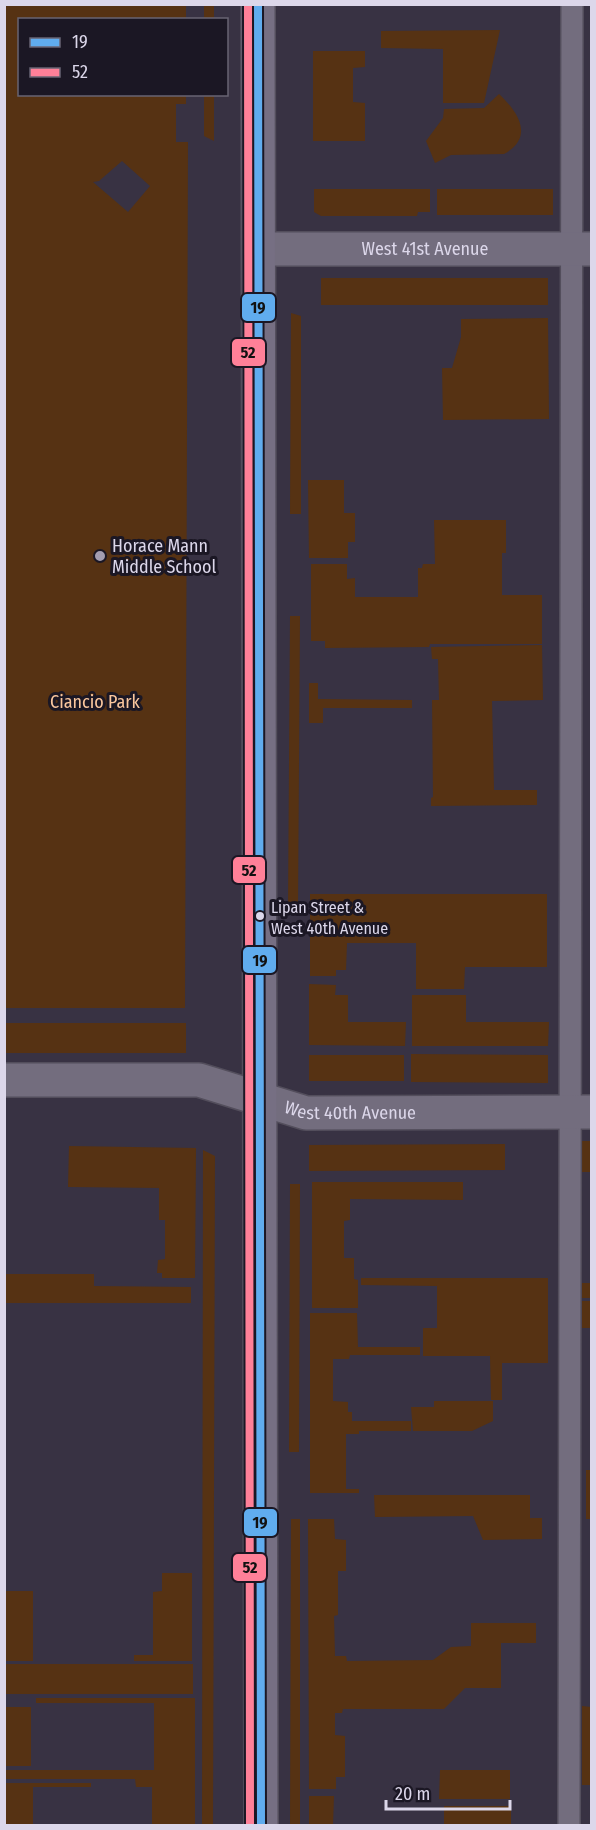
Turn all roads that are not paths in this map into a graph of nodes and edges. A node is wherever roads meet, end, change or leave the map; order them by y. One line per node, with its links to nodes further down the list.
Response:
1 (258, 4): 3 (street)
2 (572, 4): 4 (lane)
3 (260, 249): 4 (street, West 41st Avenue); 6 (street)
4 (581, 249): 7 (lane)
5 (4, 1080): 6 (street, West 40th Avenue)
6 (260, 1099): 7 (street, West 40th Avenue); 8 (street)
7 (580, 1112): 9 (lane)
8 (261, 1826)
9 (569, 1826)

